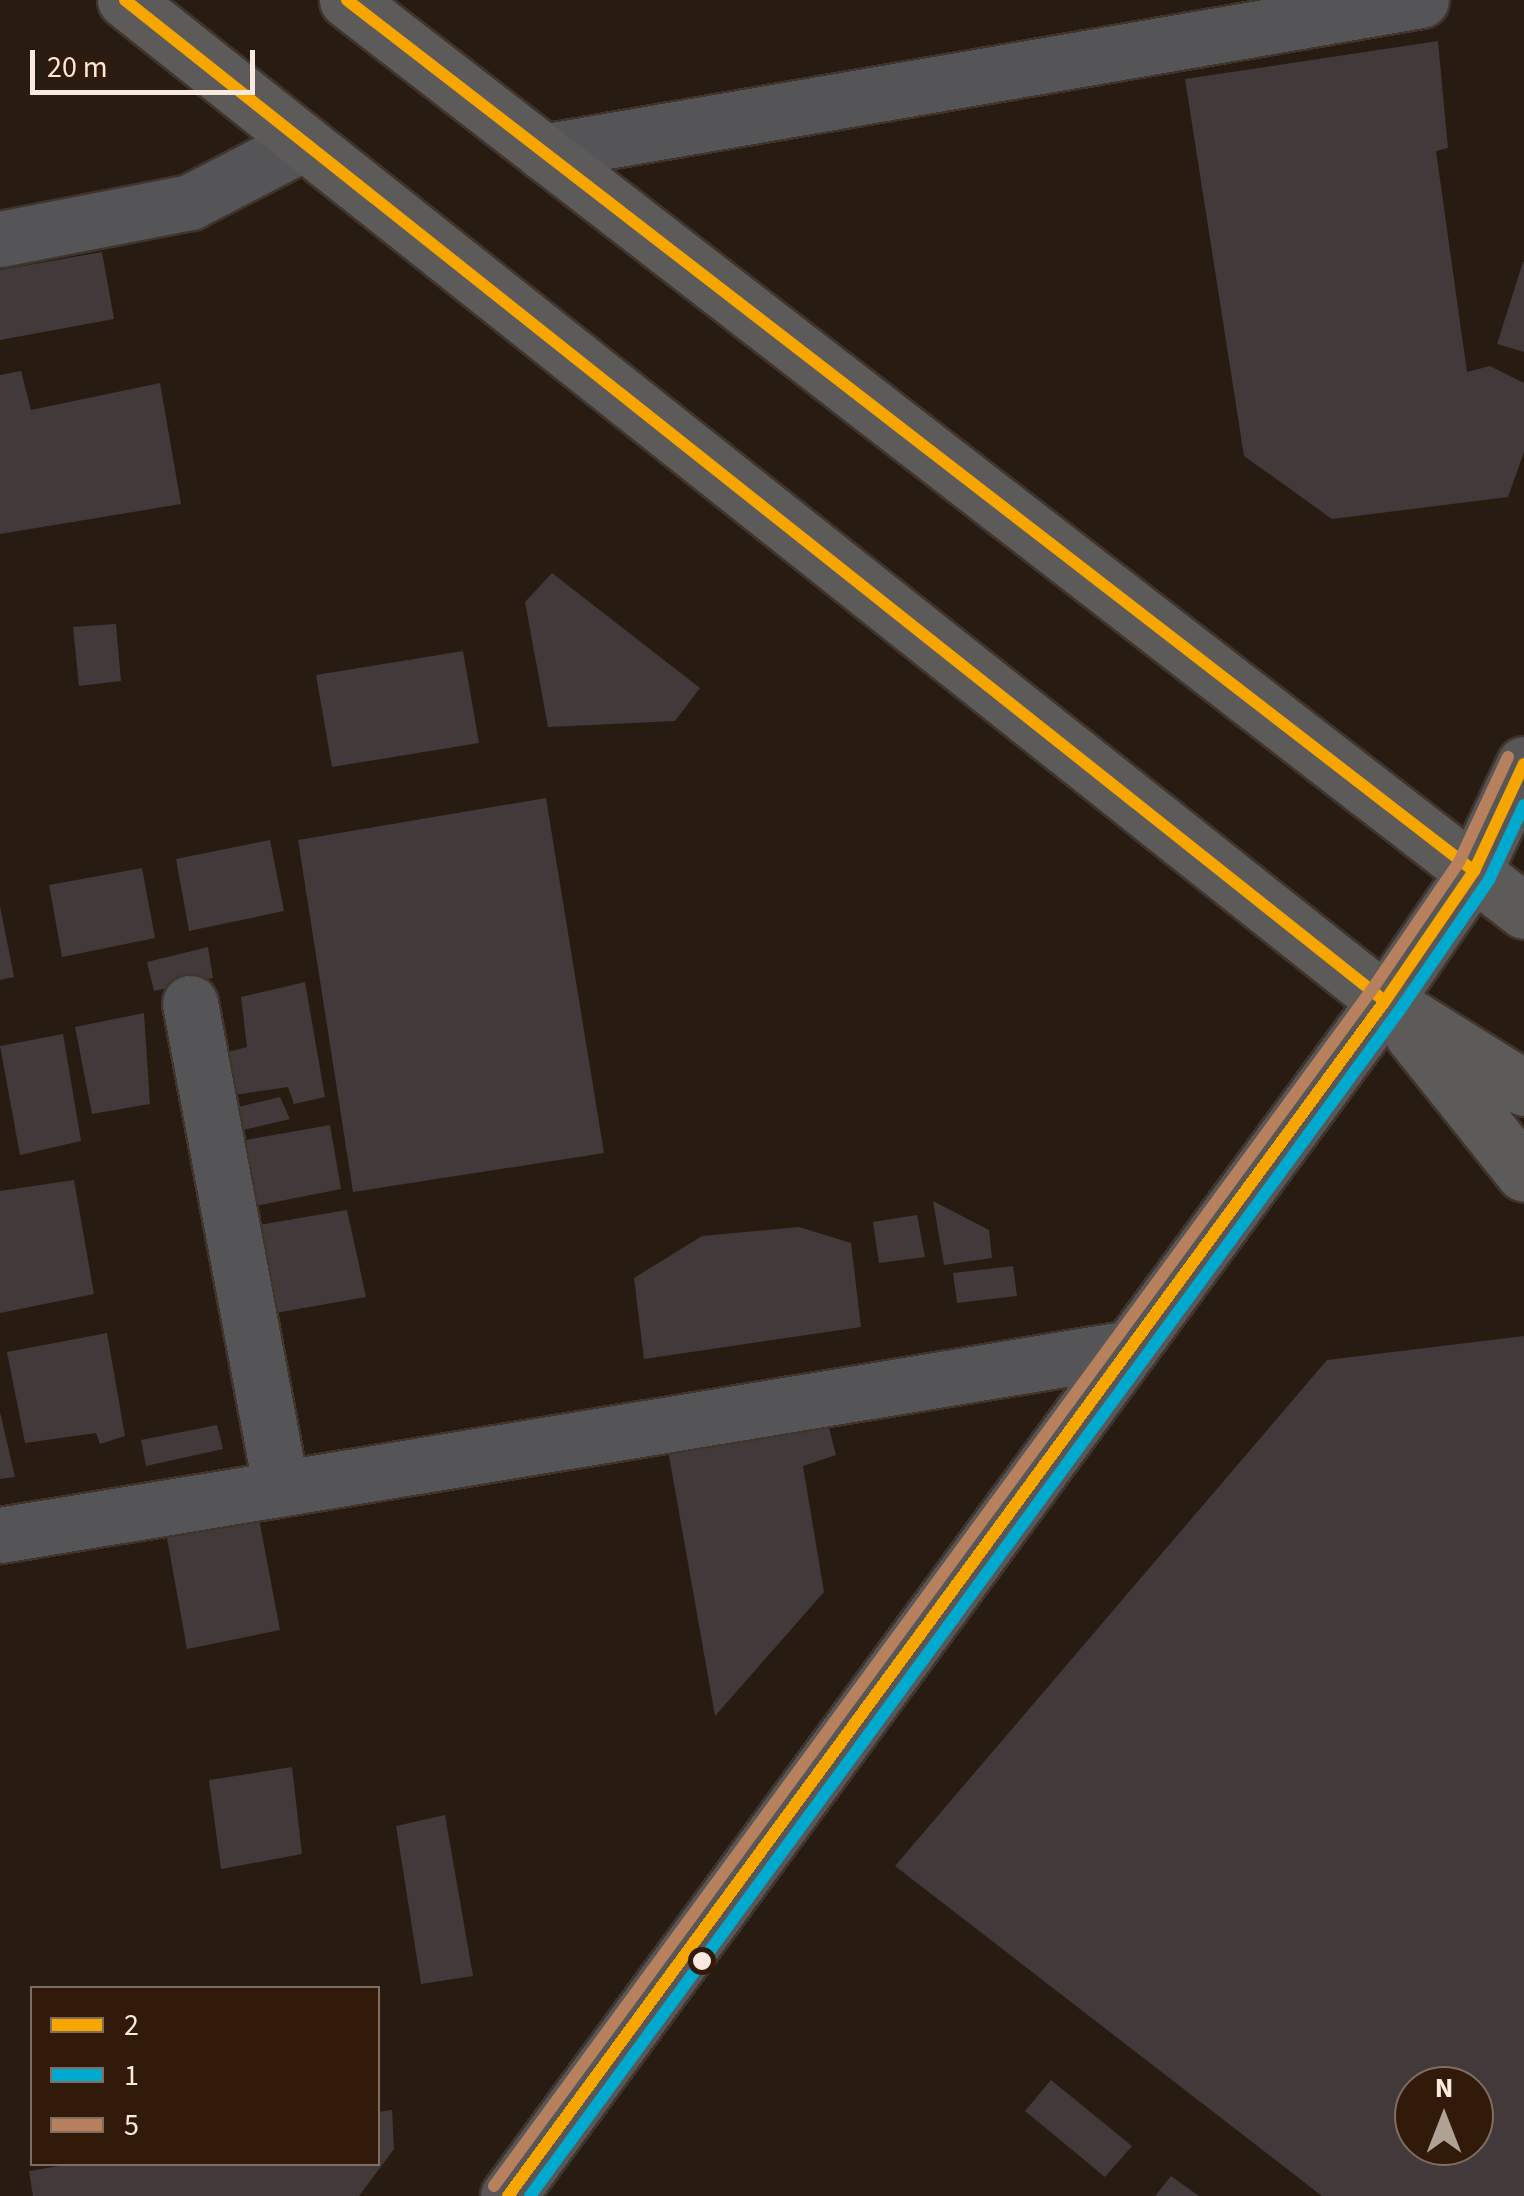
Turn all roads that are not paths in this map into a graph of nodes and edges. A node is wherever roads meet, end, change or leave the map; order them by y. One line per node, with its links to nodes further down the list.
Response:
1 (125, 0): 4 (highway)
2 (347, 0): 5 (highway)
3 (1422, 0): 5 (street)
4 (302, 144): 6 (street); 10 (highway)
5 (542, 152): 8 (highway)
6 (0, 239)
7 (1524, 764): 8 (street)
8 (1499, 880): 9 (highway); 10 (street)
9 (1524, 911)
10 (1384, 1001): 12 (highway); 13 (highway); 14 (street)
11 (190, 1003): 15 (street)
12 (1524, 1088)
13 (1524, 1174)
14 (1130, 1348): 15 (street); 17 (street)
15 (281, 1488): 16 (street)
16 (0, 1535)
17 (508, 2196)

